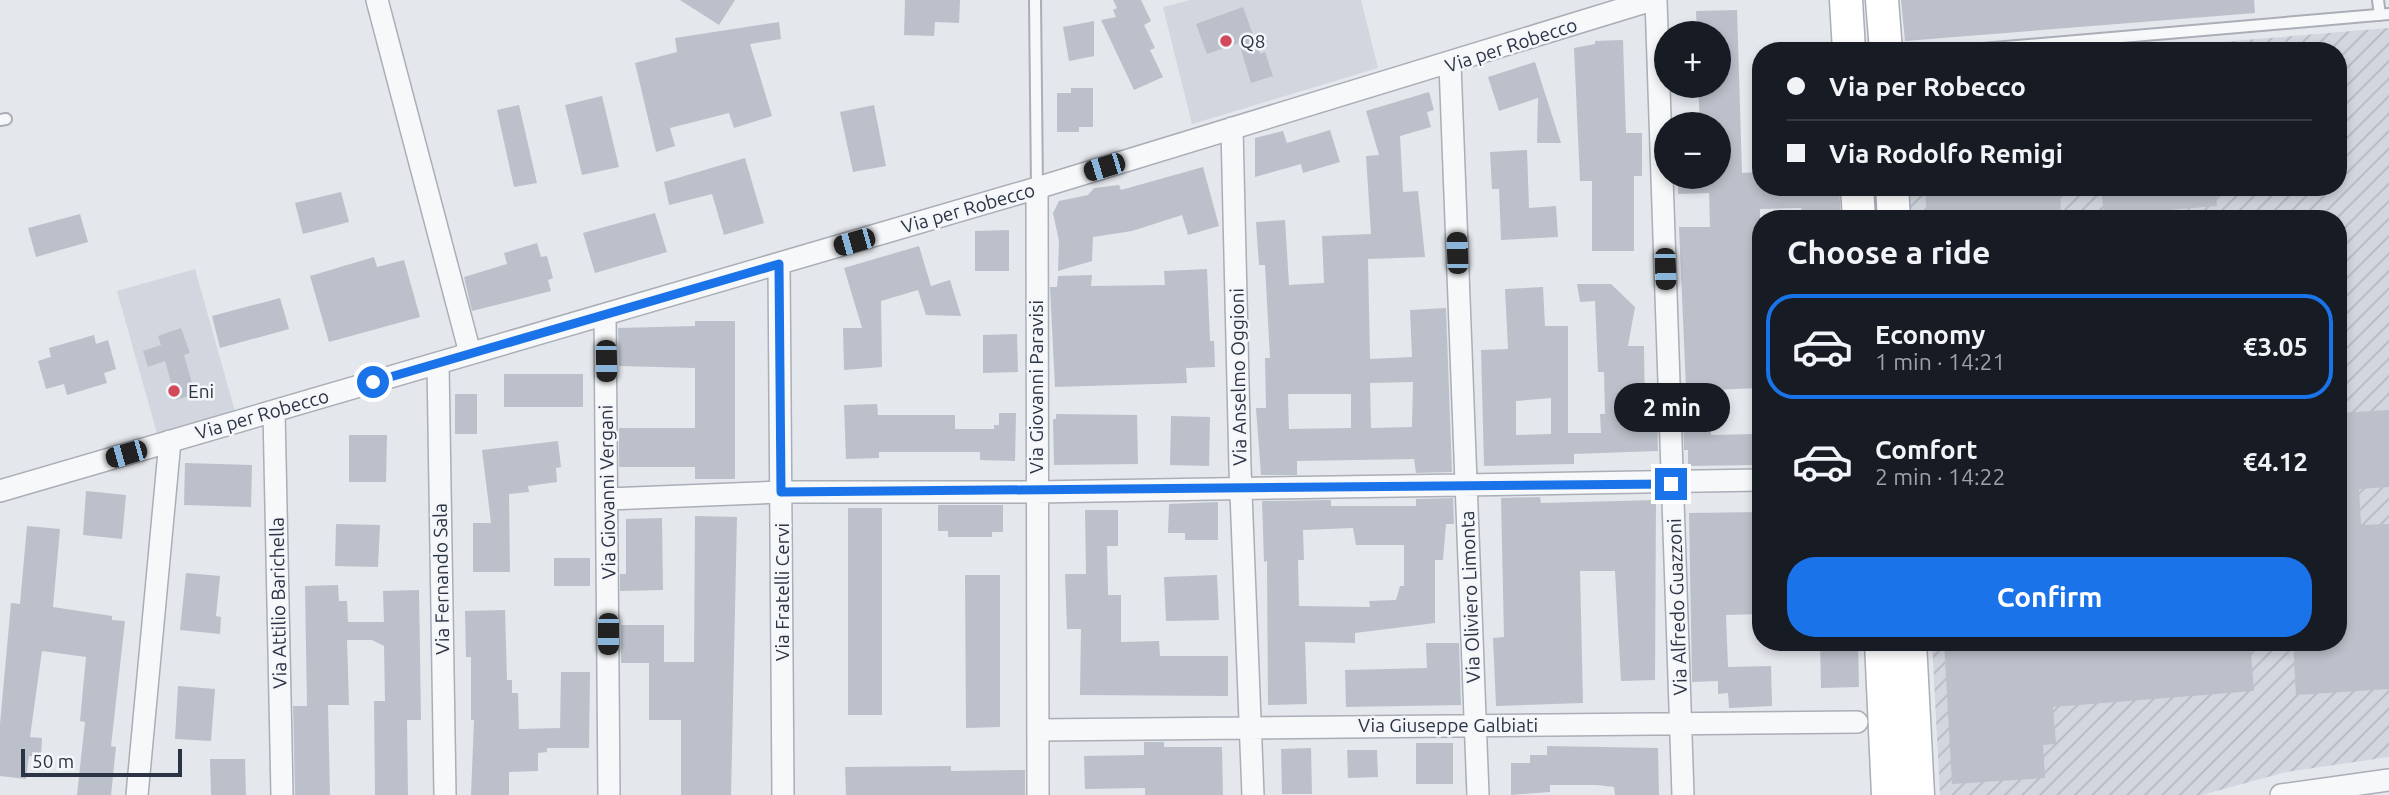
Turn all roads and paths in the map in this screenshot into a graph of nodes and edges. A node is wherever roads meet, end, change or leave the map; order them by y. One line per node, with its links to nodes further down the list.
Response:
1 (377, 0): 16 (street)
2 (1035, 0): 13 (lane)
3 (1654, 0): 11 (street, Via per Robecco); 22 (street, Via Alfredo Guazzoni)
4 (1882, 0): 9 (main road)
5 (2378, 0): 7 (lane)
6 (1843, 5): 8 (main road)
7 (2384, 15): 10 (lane)
8 (1848, 42)
9 (1885, 42)
10 (2065, 42)
11 (1450, 64): 12 (street, Via per Robecco); 21 (street, Via Oliviero Limonta)
12 (1232, 128): 13 (street, Via per Robecco); 23 (street, Via Anselmo Oggioni)
13 (1037, 188): 14 (street, Via per Robecco); 26 (street, Via Giovanni Paravisi)
14 (779, 264): 15 (street, Via per Robecco); 25 (street, Via Fratelli Cervi)
15 (605, 315): 16 (street, Via per Robecco); 27 (street, Via Giovanni Vergani)
16 (470, 353): 17 (street, Via per Robecco)
17 (438, 363): 18 (street, Via per Robecco); 38 (street, Via Fernando Sala)
18 (274, 411): 19 (street, Via per Robecco); 37 (street, Via Attilio Barichella)
19 (170, 441): 24 (street, Via per Robecco); 36 (street)
20 (1752, 480): 22 (street)
21 (1466, 483): 22 (street); 23 (street); 31 (street, Via Oliviero Limonta)
22 (1671, 484): 32 (street, Via Alfredo Guazzoni)
23 (1241, 487): 26 (street); 33 (street, Via Anselmo Oggioni)
24 (0, 491)
25 (781, 492): 26 (street); 27 (street); 40 (street, Via Fratelli Cervi)
26 (1036, 492): 34 (street, Via Giovanni Paravisi)
27 (608, 499): 39 (street, Via Giovanni Vergani)
28 (1881, 651): 45 (main road)
29 (1910, 651): 46 (main road)
30 (1857, 722): 32 (street, Via Giuseppe Galbiati)
31 (1475, 723): 32 (street, Via Giuseppe Galbiati); 33 (street, Via Giuseppe Galbiati); 43 (street, Via Oliviero Limonta)
32 (1681, 726): 44 (street, Via Alfredo Guazzoni)
33 (1251, 727): 34 (street, Via Giuseppe Galbiati); 42 (street, Via Anselmo Oggioni)
34 (1038, 730): 41 (street, Via Giovanni Paravisi)
35 (2389, 780): 47 (street)
36 (137, 795)
37 (282, 795)
38 (445, 795)
39 (609, 795)
40 (783, 795)
41 (1038, 795)
42 (1253, 795)
43 (1478, 795)
44 (1683, 795)
45 (1888, 795)
46 (1918, 795)
47 (2281, 795)

